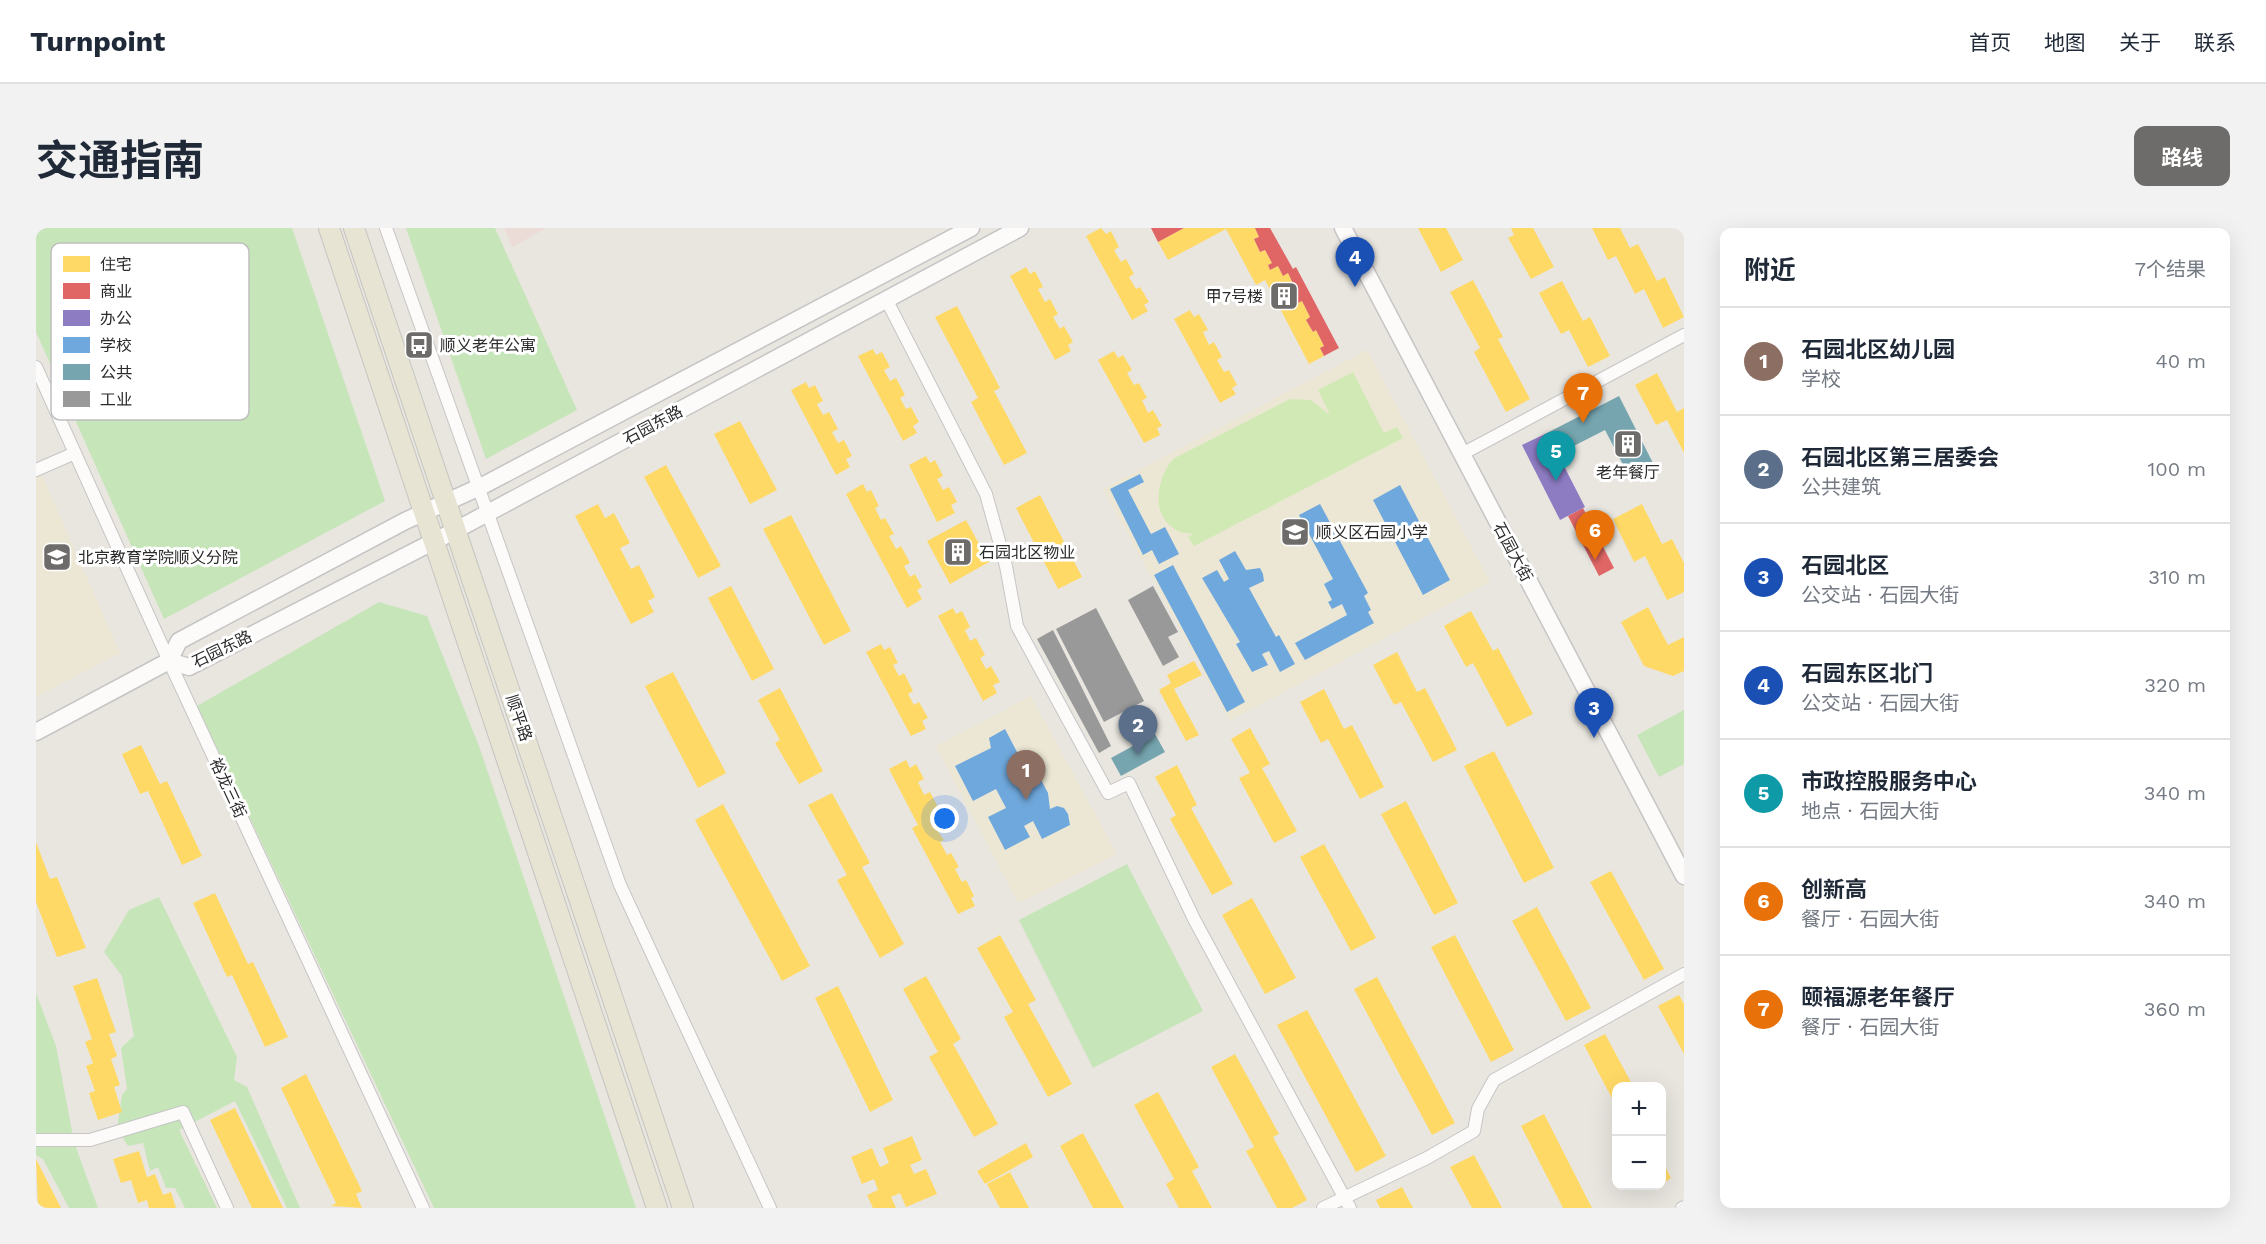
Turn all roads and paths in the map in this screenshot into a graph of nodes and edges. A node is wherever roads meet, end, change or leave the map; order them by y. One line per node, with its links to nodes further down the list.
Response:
1 (328, 228): 17 (main road, 顺平路)
2 (354, 228): 16 (main road, 顺平路)
3 (386, 228): 15 (street)
4 (972, 228): 15 (main road, 石园东路)
5 (1020, 228): 7 (main road, 石园东路)
6 (1342, 228): 13 (main road, 石园大街)
7 (886, 299): 18 (main road, 石园东路); 26 (street)
8 (1684, 335): 13 (street)
9 (36, 367): 10 (street, 裕龙三街)
10 (51, 400)
11 (60, 420): 12 (street, 裕龙三街)
12 (75, 453): 14 (street); 21 (street, 裕龙三街)
13 (1462, 454): 23 (main road, 石园大街)
14 (36, 470)
15 (479, 487): 16 (main road, 石园东路); 18 (street)
16 (447, 504): 17 (main road, 石园东路); 19 (main road, 顺平路)
17 (424, 513): 20 (main road, 顺平路); 21 (main road, 石园东路)
18 (488, 513): 19 (main road, 石园东路); 31 (street)
19 (456, 530): 20 (main road, 石园东路); 30 (main road, 顺平路)
20 (434, 542): 21 (main road, 石园东路); 29 (main road, 顺平路)
21 (169, 661): 22 (main road); 28 (street, 裕龙三街)
22 (36, 732)
23 (1684, 876)
24 (1684, 974): 26 (street)
25 (36, 1140): 27 (street)
26 (1344, 1196): 32 (street); 33 (street)
27 (227, 1208)
28 (423, 1208)
29 (657, 1208)
30 (683, 1208)
31 (770, 1208)
32 (1323, 1208)
33 (1350, 1208)

